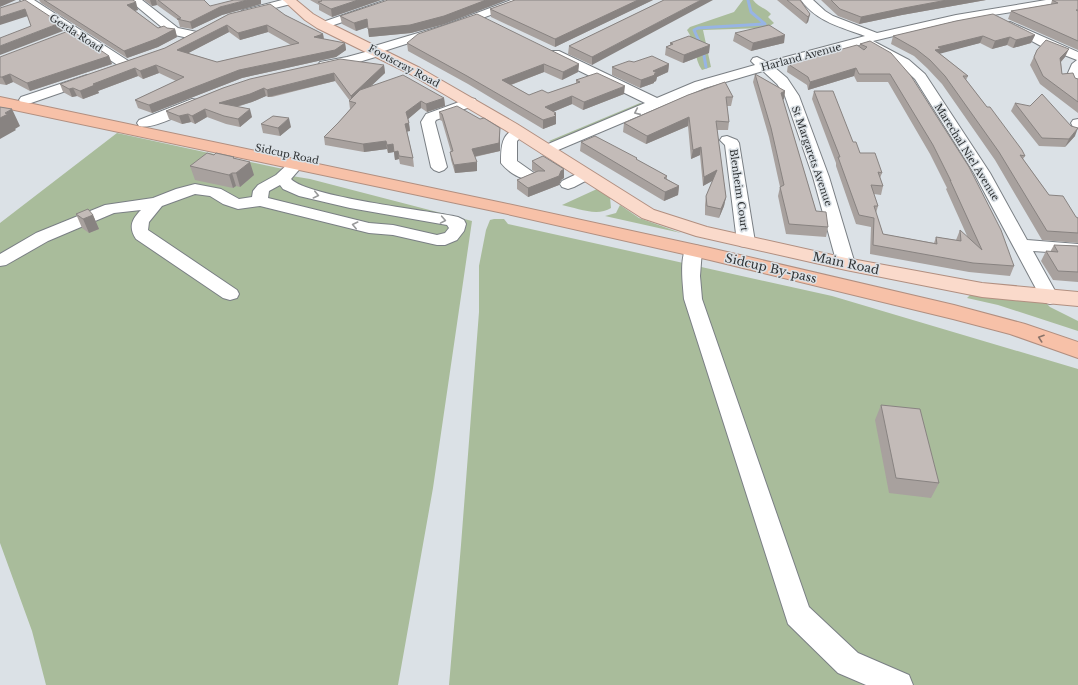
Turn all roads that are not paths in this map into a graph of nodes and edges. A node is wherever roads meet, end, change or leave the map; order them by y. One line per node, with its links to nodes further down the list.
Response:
1 (135, 0): 17 (street)
2 (291, 0): 11 (street); 14 (main road, Footscray Road)
3 (397, 0): 14 (street)
4 (521, 0): 12 (street)
5 (808, 0): 18 (street, Marechal Niel Avenue)
6 (1033, 0): 10 (street, Harland Avenue)
7 (1067, 0): 10 (street, Harland Avenue)
8 (30, 1): 9 (street); 16 (street, Gerda Road)
9 (14, 7)
10 (982, 11): 18 (street, Harland Avenue); 25 (street)
11 (233, 16)
12 (477, 16): 13 (street); 23 (street)
13 (490, 23)
14 (324, 25): 23 (main road, Footscray Road)
15 (206, 28): 17 (street)
16 (74, 32): 19 (street); 29 (street, Gerda Road)
17 (193, 35): 20 (street)
18 (864, 36): 27 (street, Harland Avenue); 56 (street, Marechal Niel Avenue)
19 (61, 38)
20 (175, 45)
21 (571, 46): 24 (street)
22 (541, 48): 24 (street)
23 (377, 51): 30 (street); 39 (main road, Footscray Road)
24 (555, 54): 37 (street)
25 (1078, 57)
26 (141, 59): 29 (street)
27 (761, 64): 37 (street, Harland Avenue); 60 (street, St Margarets Avenue)
28 (1078, 64): 33 (street)
29 (126, 65): 31 (street)
30 (312, 67)
31 (112, 70)
32 (98, 75): 36 (street)
33 (1078, 83)
34 (0, 95): 36 (highway, Sidcup Road)
35 (201, 99): 40 (street)
36 (26, 100): 40 (highway, Sidcup Road)
37 (651, 101): 43 (street, Harland Avenue)
38 (0, 102): 44 (highway, Sidcup Road)
39 (470, 102): 41 (main road, Footscray Road); 45 (street)
40 (164, 121): 54 (highway, Sidcup Road)
41 (519, 132): 43 (main road, Footscray Road); 47 (street)
42 (727, 140): 55 (street, Blenheim Court)
43 (541, 146): 46 (main road, Footscray Road)
44 (296, 164): 48 (street); 51 (highway, Sidcup Road)
45 (439, 167)
46 (585, 175): 49 (street); 50 (main road, Footscray Road)
47 (528, 176)
48 (282, 178): 52 (street); 52 (street, one-way to 52)
49 (568, 184)
50 (622, 198): 55 (main road, Main Road)
51 (460, 199): 58 (highway, Sidcup By-pass)
52 (260, 201): 53 (street)
53 (156, 203): 59 (street); 61 (street)
54 (573, 214): 64 (highway, Sidcup By-pass)
55 (746, 242): 60 (main road, Main Road)
56 (1022, 245): 57 (street); 62 (street, Marechal Niel Avenue)
57 (1078, 249)
58 (693, 250): 65 (highway, Sidcup By-pass, one-way to 58); 66 (street)
59 (0, 261)
60 (846, 264): 62 (main road, Main Road)
61 (230, 294)
62 (1050, 298): 63 (main road, Main Road)
63 (1078, 299)
64 (1078, 336)
65 (1078, 350)
66 (899, 685)

